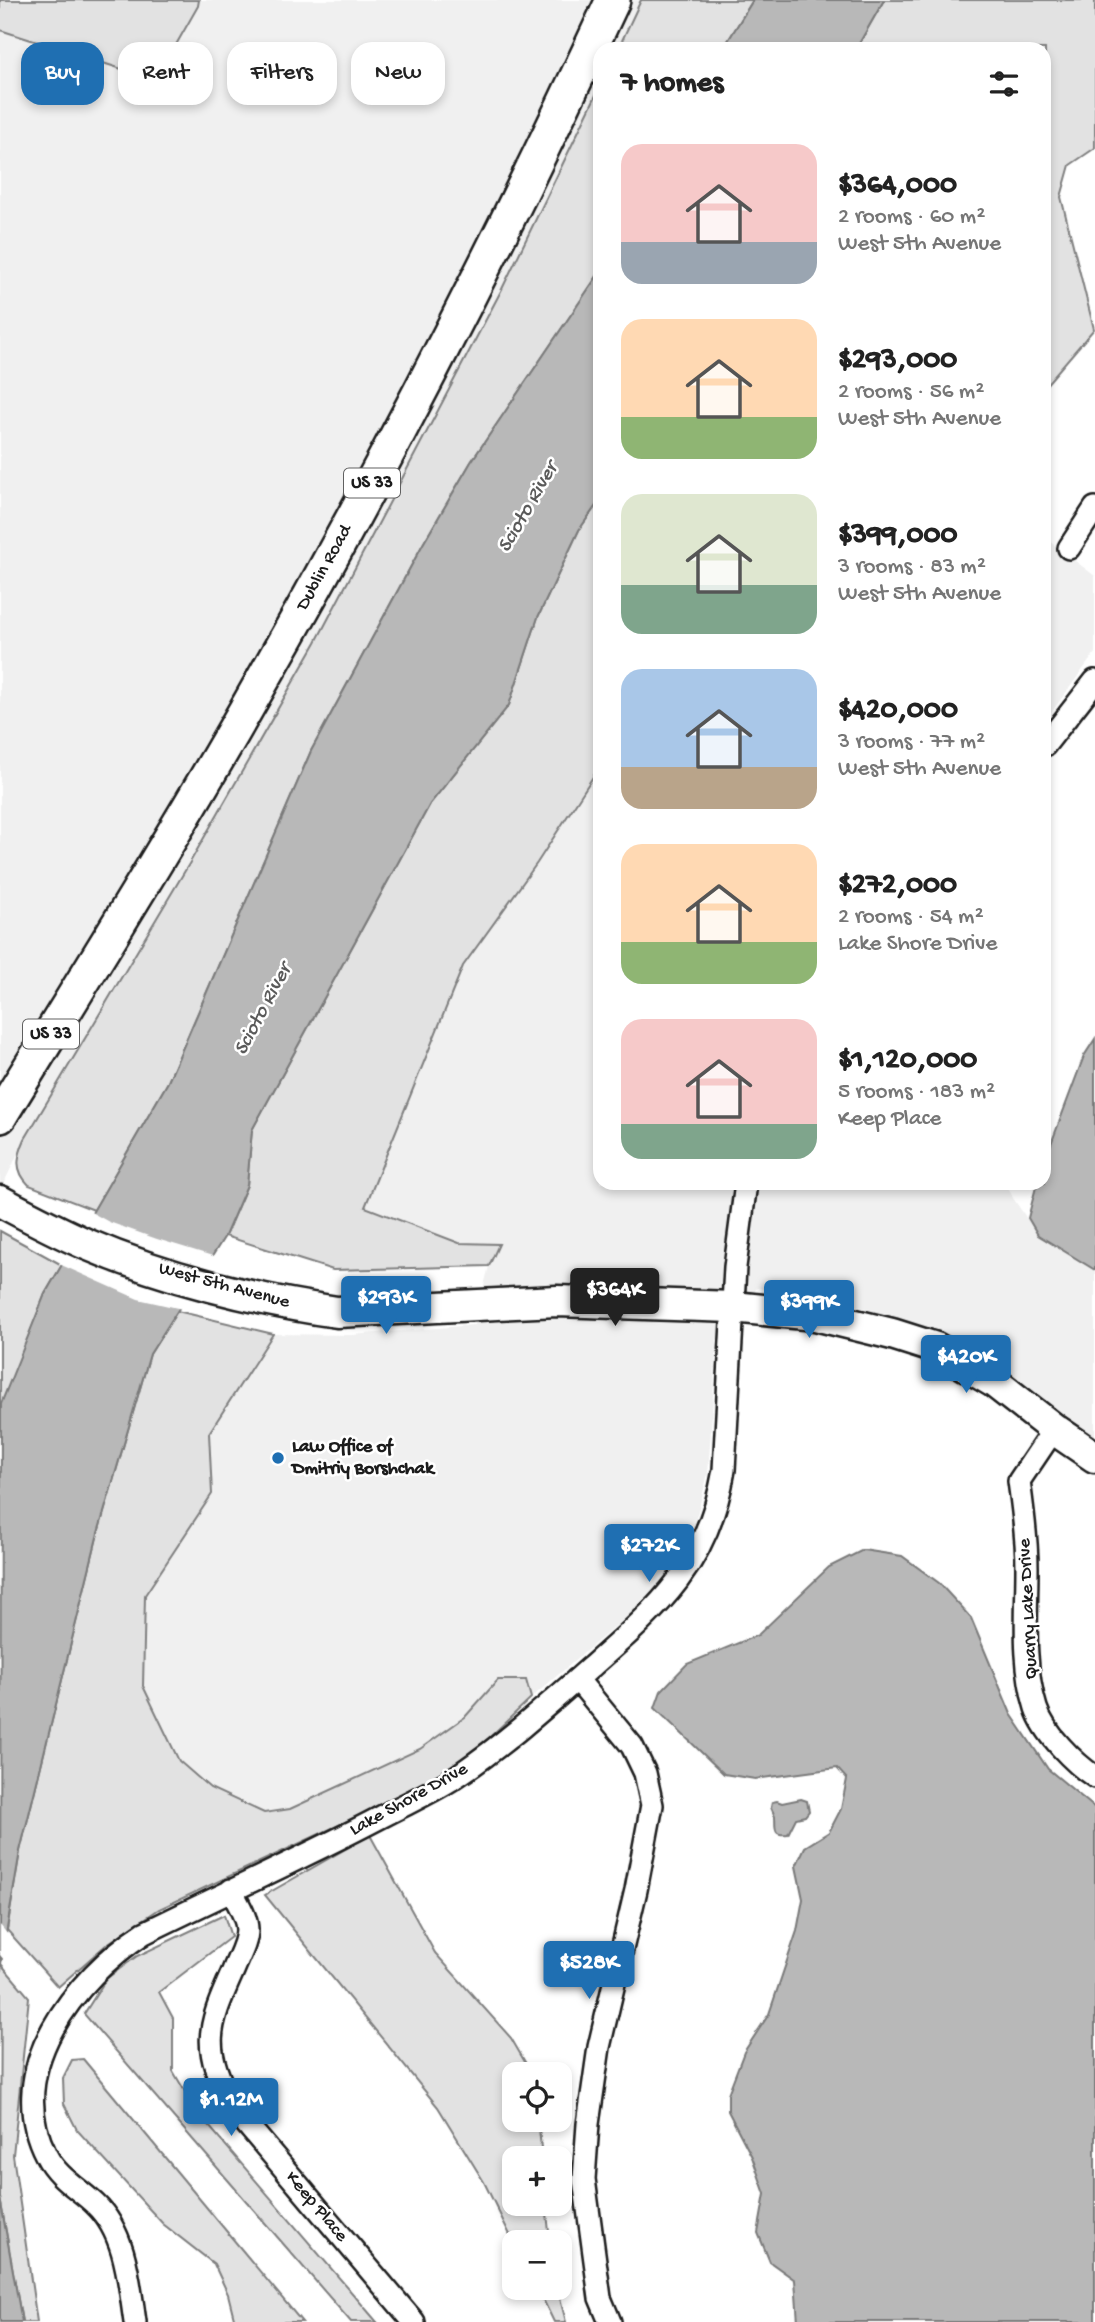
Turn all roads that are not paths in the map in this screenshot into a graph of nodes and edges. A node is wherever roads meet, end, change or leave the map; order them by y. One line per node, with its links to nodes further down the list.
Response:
1 (613, 0): 2 (main road, Dublin Road / US 33)
2 (593, 42)
3 (593, 43): 8 (main road, Dublin Road / US 33)
4 (1095, 508): 5 (street)
5 (1069, 548)
6 (1095, 681): 7 (street)
7 (1051, 738)
8 (0, 1116)
9 (745, 1190): 11 (street, Lake Shore Drive)
10 (0, 1201): 11 (main road, West 5th Avenue)
11 (733, 1307): 12 (main road, West 5th Avenue); 14 (street, Lake Shore Drive)
12 (1054, 1429): 13 (main road, West 5th Avenue); 15 (street, Quarry Lake Drive)
13 (1095, 1457)
14 (577, 1679): 16 (street, Lake Shore Drive); 19 (street)
15 (1095, 1777)
16 (231, 1890): 17 (street, Lake Shore Drive); 18 (street, Keep Place)
17 (135, 2322)
18 (414, 2322)
19 (610, 2322)

